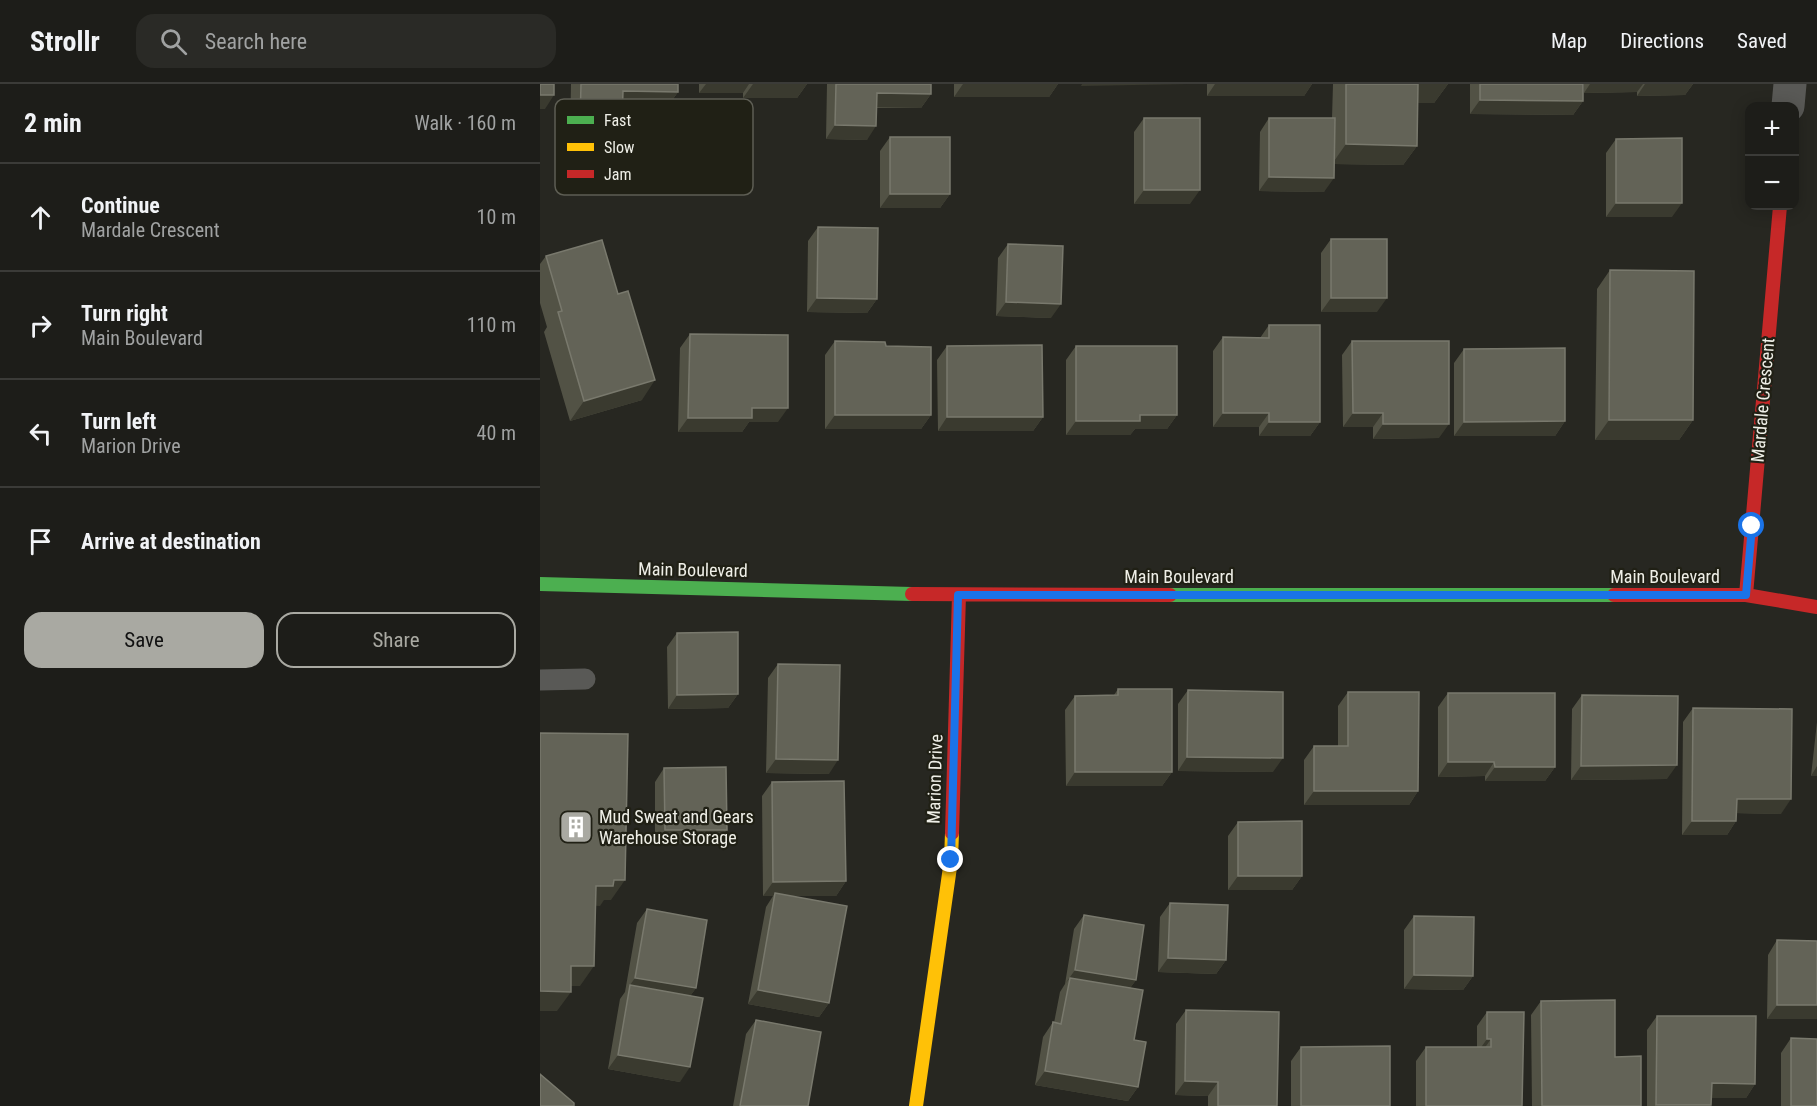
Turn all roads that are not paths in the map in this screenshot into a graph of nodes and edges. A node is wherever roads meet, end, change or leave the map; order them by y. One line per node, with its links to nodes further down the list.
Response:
1 (1790, 84): 2 (street)
2 (1788, 102)
3 (1780, 210): 6 (street, Mardale Crescent)
4 (540, 584): 5 (street, Main Boulevard)
5 (958, 595): 6 (street, Main Boulevard); 10 (street, Marion Drive)
6 (1746, 595): 7 (street, Main Boulevard)
7 (1817, 607)
8 (585, 679): 9 (lane)
9 (540, 680)
10 (916, 1106)

